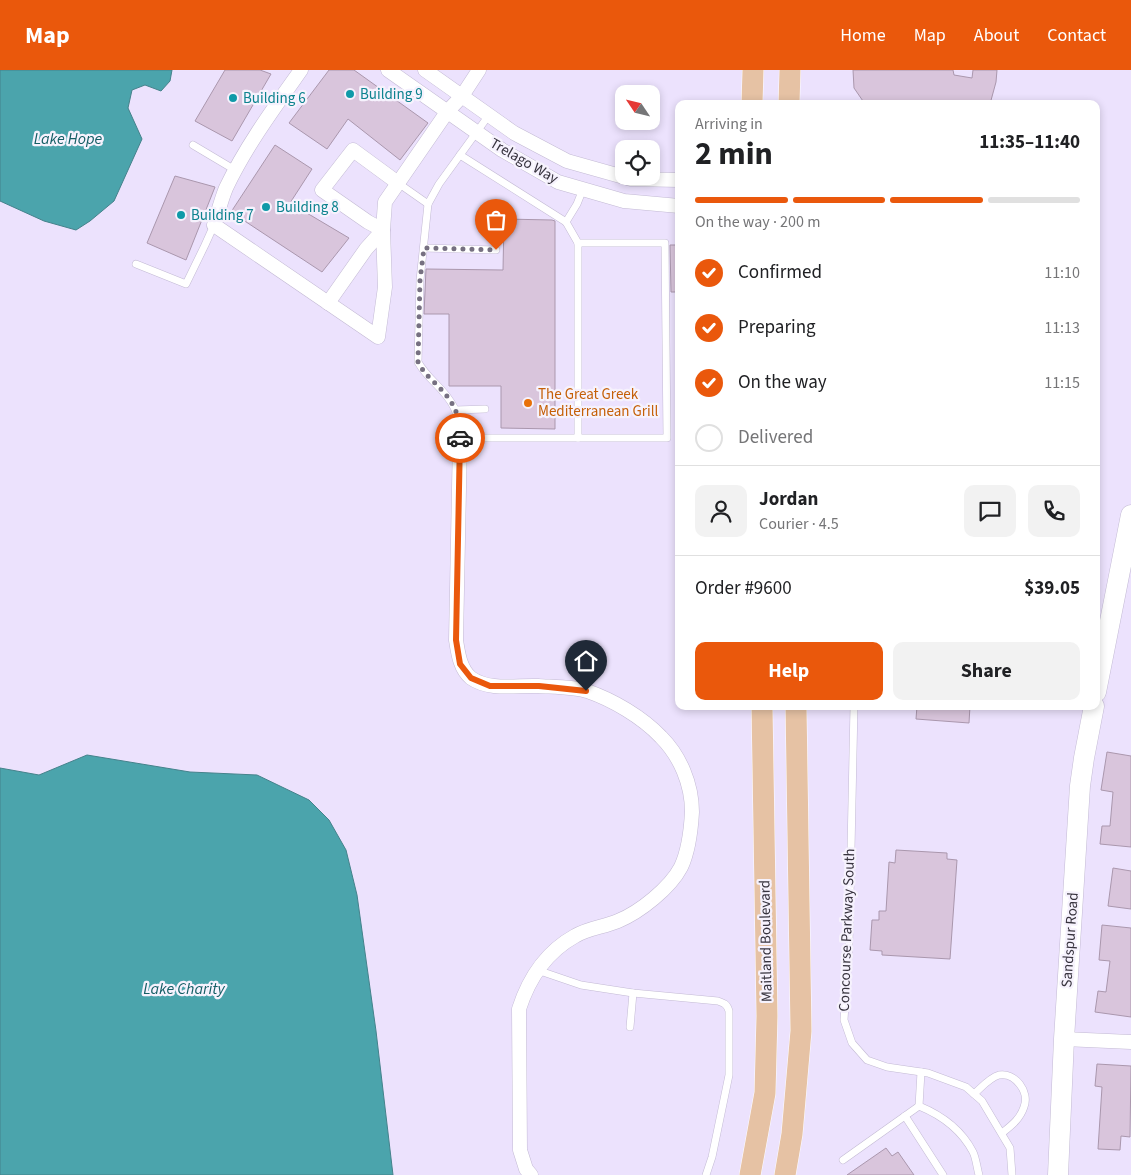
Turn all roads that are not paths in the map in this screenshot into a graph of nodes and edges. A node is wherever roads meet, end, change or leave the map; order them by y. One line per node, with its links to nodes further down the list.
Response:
1 (301, 70): 15 (street)
2 (388, 70): 10 (street, Trelago Way)
3 (425, 70): 7 (street, Trelago Way)
4 (479, 70): 7 (street)
5 (753, 70): 8 (main road)
6 (790, 70): 9 (main road)
7 (462, 96): 10 (street); 11 (street, Trelago Way)
8 (752, 100)
9 (789, 100)
10 (447, 112): 12 (street, Trelago Way); 17 (street)
11 (489, 115): 12 (lane); 16 (street, Trelago Way)
12 (476, 132): 14 (lane); 18 (street, Trelago Way)
13 (193, 145): 15 (lane)
14 (460, 155): 19 (lane); 21 (lane)
15 (235, 170): 22 (street)
16 (675, 180)
17 (398, 183): 19 (lane); 23 (street); 23 (street)
18 (582, 189): 20 (street, Trelago Way); 21 (lane)
19 (428, 204): 25 (lane)
20 (675, 206)
21 (566, 222): 24 (lane)
22 (214, 225): 27 (lane); 28 (street)
23 (383, 230): 28 (street); 28 (street)
24 (578, 243): 32 (lane); 32 (lane)
25 (424, 248): 26 (lane); 30 (lane)
26 (496, 250)
27 (136, 264)
28 (328, 304)
29 (485, 409): 30 (lane)
30 (456, 410): 31 (lane)
31 (460, 438): 32 (lane); 40 (street)
32 (578, 438)
33 (1131, 515): 34 (street)
34 (1128, 549): 35 (street)
35 (1100, 674)
36 (762, 710): 53 (main road, Maitland Boulevard)
37 (796, 710): 54 (main road)
38 (854, 710): 45 (lane, Concourse Parkway South)
39 (1093, 710): 43 (street, Sandspur Road)
40 (537, 970): 41 (lane); 51 (street)
41 (634, 993): 42 (lane); 52 (lane)
42 (630, 1027)
43 (1064, 1039): 44 (street); 58 (street, Sandspur Road)
44 (1131, 1042)
45 (921, 1072): 46 (lane, Concourse Parkway South); 47 (lane)
46 (974, 1094): 49 (lane, Concourse Parkway South); 49 (lane)
47 (918, 1106): 48 (lane); 56 (lane)
48 (905, 1116): 50 (lane); 55 (lane)
49 (1002, 1133): 57 (lane, Concourse Parkway South)
50 (843, 1160)
51 (531, 1175)
52 (706, 1175)
53 (750, 1175)
54 (785, 1175)
55 (943, 1175)
56 (979, 1175)
57 (1012, 1175)
58 (1058, 1175)

